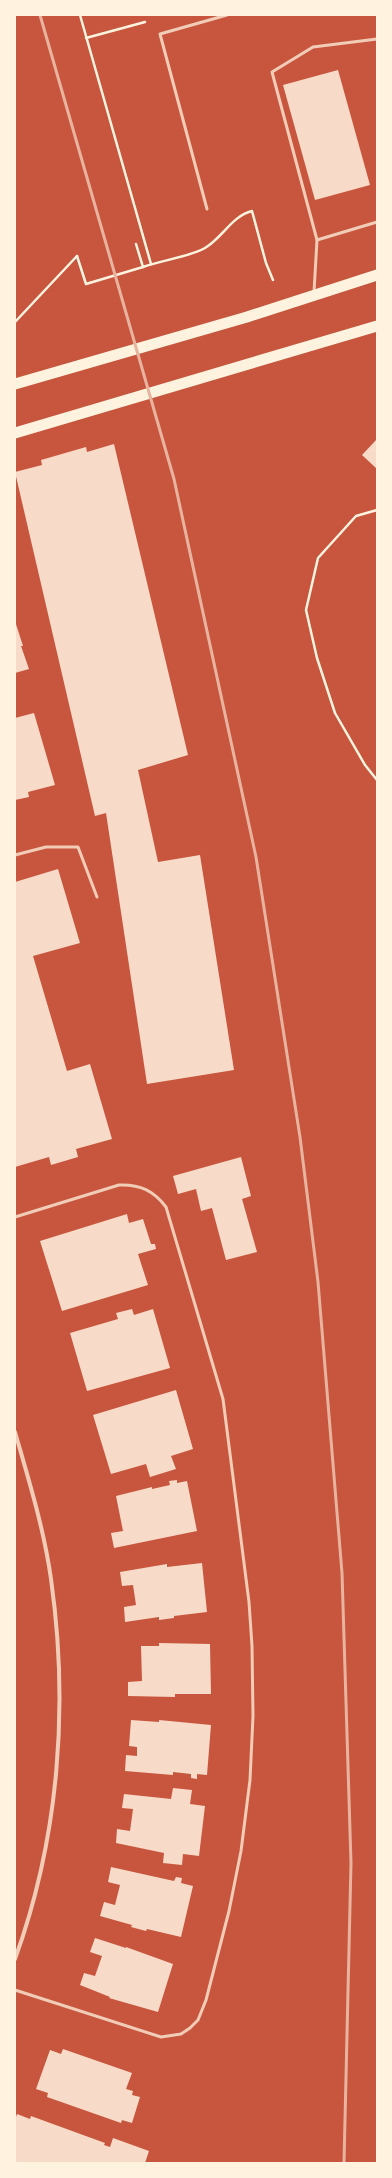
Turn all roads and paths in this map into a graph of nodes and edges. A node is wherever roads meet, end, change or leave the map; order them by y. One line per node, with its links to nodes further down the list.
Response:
1 (80, 15): 4 (path)
2 (227, 15): 6 (lane)
3 (147, 21): 4 (path)
4 (86, 38): 10 (path)
5 (377, 39): 8 (lane)
6 (207, 209)
7 (377, 222): 8 (lane)
8 (317, 240): 14 (lane)
9 (136, 244): 11 (path)
10 (151, 264): 11 (path); 13 (path)
11 (143, 267): 15 (path)
12 (377, 275): 14 (highway)
13 (274, 280)
14 (314, 297): 17 (highway)
15 (15, 322)
16 (377, 326): 18 (highway)
17 (15, 384)
18 (15, 432)
19 (377, 510): 20 (path)
20 (377, 780)
21 (15, 855): 22 (lane)
22 (97, 897)
23 (15, 1217): 26 (lane)
24 (15, 1432): 25 (street)
25 (15, 1959)
26 (15, 1990)

